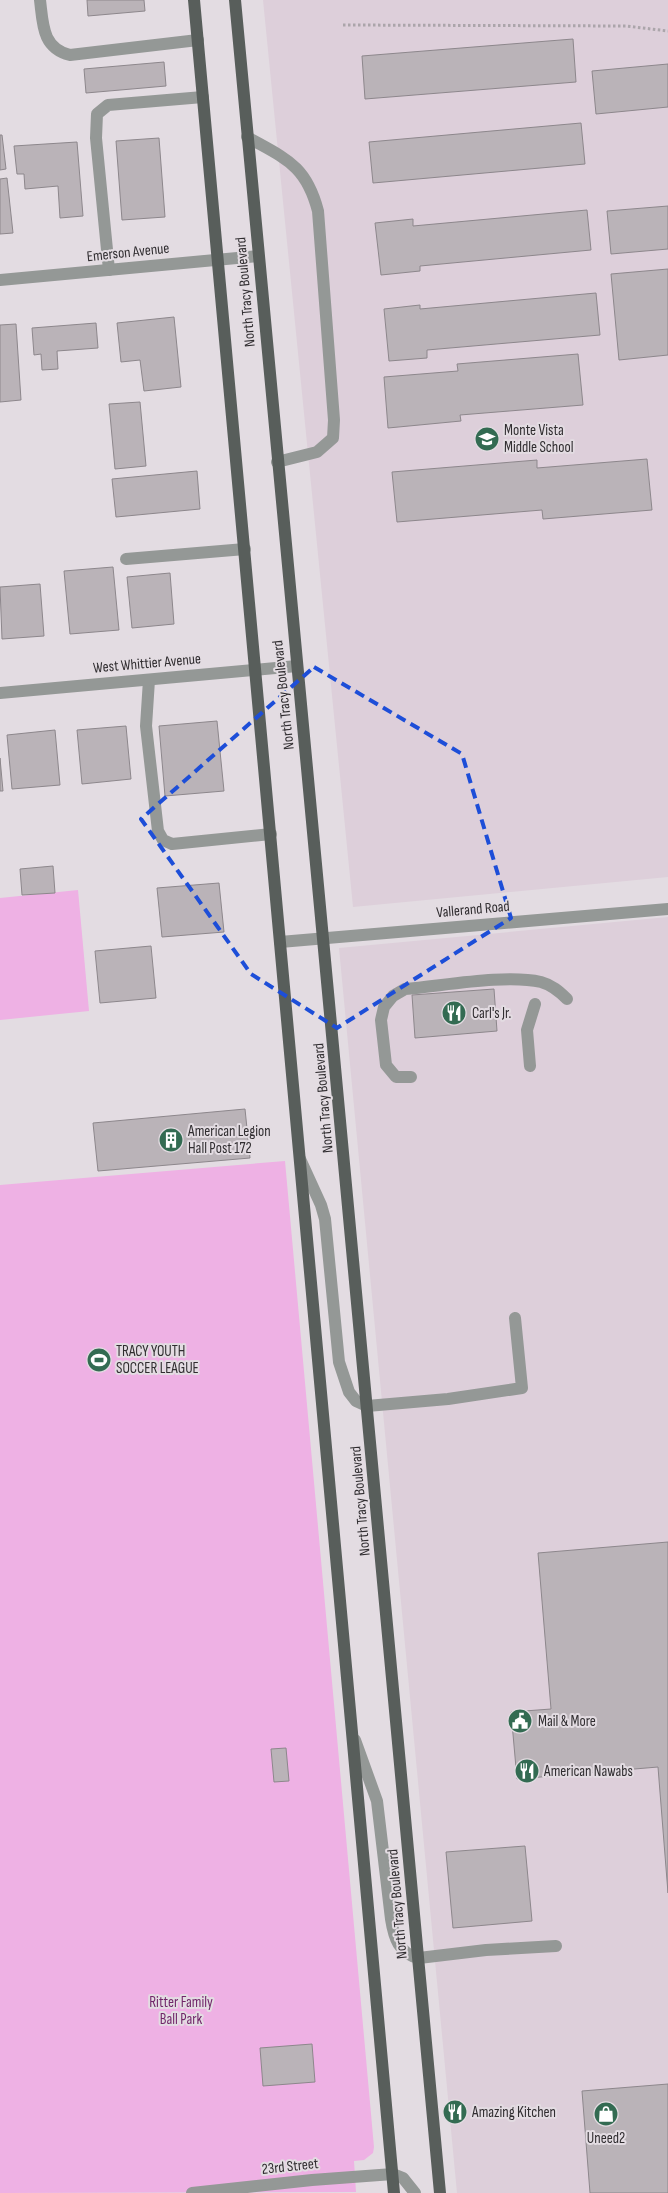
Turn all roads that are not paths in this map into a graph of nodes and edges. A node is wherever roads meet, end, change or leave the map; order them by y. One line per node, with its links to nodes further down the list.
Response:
1 (40, 0): 4 (street)
2 (194, 0): 4 (main road, North Tracy Boulevard)
3 (235, 0): 6 (main road, North Tracy Boulevard)
4 (198, 40): 5 (main road, North Tracy Boulevard)
5 (203, 97): 8 (main road, North Tracy Boulevard); 9 (street)
6 (247, 137): 7 (main road, North Tracy Boulevard); 11 (street)
7 (258, 256): 8 (street, Emerson Avenue); 11 (main road, North Tracy Boulevard)
8 (218, 260): 9 (street, Emerson Avenue); 12 (main road, North Tracy Boulevard)
9 (109, 270): 10 (street, Emerson Avenue)
10 (0, 280)
11 (277, 462): 14 (main road, North Tracy Boulevard)
12 (245, 549): 13 (street); 15 (main road, North Tracy Boulevard)
13 (126, 559)
14 (297, 666): 15 (street, West Whittier Avenue); 20 (main road, North Tracy Boulevard)
15 (256, 670): 16 (street, West Whittier Avenue); 18 (main road, North Tracy Boulevard)
16 (149, 680): 17 (street, West Whittier Avenue); 18 (street)
17 (0, 693)
18 (270, 834): 21 (main road, North Tracy Boulevard)
19 (668, 909): 20 (street, Vallerand Road)
20 (324, 939): 21 (street, Vallerand Road); 28 (main road, North Tracy Boulevard)
21 (280, 942): 26 (main road, North Tracy Boulevard)
22 (567, 999): 25 (street)
23 (535, 1004): 24 (street)
24 (530, 1066)
25 (411, 1077)
26 (300, 1159): 28 (street); 29 (main road, North Tracy Boulevard)
27 (515, 1318): 28 (street)
28 (367, 1406): 31 (main road, North Tracy Boulevard)
29 (354, 1738): 31 (street); 32 (main road, North Tracy Boulevard)
30 (556, 1946): 31 (street)
31 (419, 1958): 36 (main road, North Tracy Boulevard)
32 (393, 2174): 33 (street, 23rd Street); 34 (main road, North Tracy Boulevard); 35 (street)
33 (192, 2193)
34 (394, 2193)
35 (416, 2193)
36 (440, 2193)

